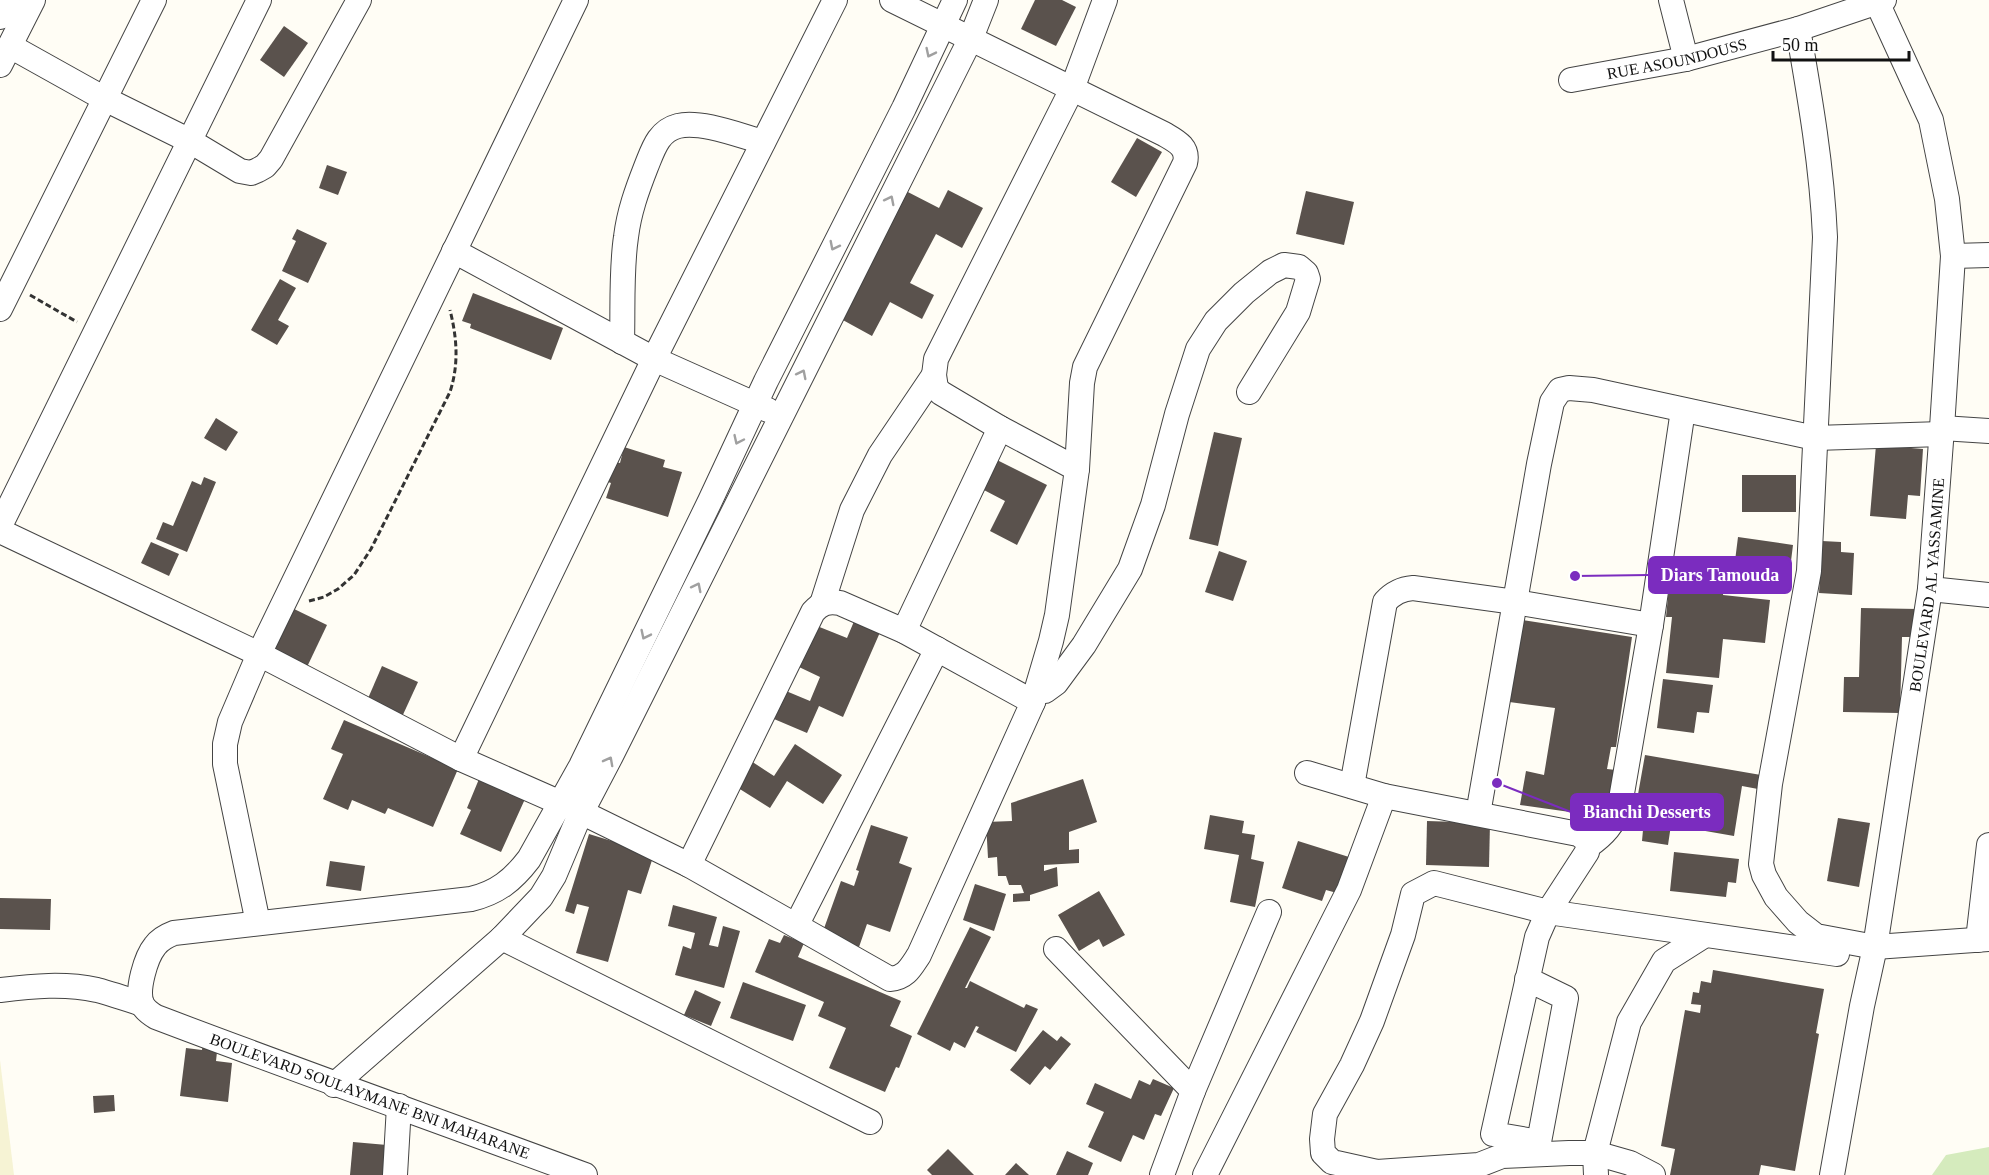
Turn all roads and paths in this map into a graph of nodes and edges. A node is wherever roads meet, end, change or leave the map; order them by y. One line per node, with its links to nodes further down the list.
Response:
1 (9, 0): 14 (street)
2 (33, 0): 18 (street)
3 (154, 0): 22 (street)
4 (259, 0): 23 (street)
5 (359, 0): 23 (street)
6 (576, 0): 25 (street)
7 (835, 0): 24 (street)
8 (892, 0): 15 (street)
9 (955, 0): 15 (street)
10 (986, 0): 17 (street)
11 (1105, 0): 21 (street)
12 (1671, 0): 19 (street)
13 (1879, 0): 16 (street, RUE ASOUNDOUSS); 27 (street, BOULEVARD AL YASSAMINE)
14 (0, 17)
15 (944, 25): 17 (street); 36 (street, one-way to 36)
16 (1798, 29): 19 (street, RUE ASOUNDOUSS); 42 (street)
17 (971, 38): 21 (street); 38 (street, one-way to 17)
18 (5, 56): 22 (street)
19 (1686, 59): 20 (street, RUE ASOUNDOUSS)
20 (1571, 80)
21 (1072, 89): 34 (street); 43 (street)
22 (105, 99): 23 (street); 29 (street)
23 (190, 141): 31 (street)
24 (763, 142): 32 (street); 33 (street)
25 (454, 251): 28 (street); 32 (street)
26 (1989, 255): 27 (street)
27 (1953, 256): 40 (street, BOULEVARD AL YASSAMINE)
28 (441, 277): 49 (street); 49 (path)
29 (12, 284): 30 (street); 31 (path)
30 (0, 309)
31 (95, 333): 44 (street)
32 (622, 342): 33 (street)
33 (654, 359): 36 (street); 55 (street)
34 (934, 375): 39 (street); 48 (street)
35 (1249, 392): 54 (street)
36 (755, 403): 38 (street); 59 (street, one-way to 59)
37 (1683, 410): 42 (street); 47 (street); 50 (street)
38 (781, 416): 59 (street, one-way to 38)
39 (999, 428): 43 (street); 51 (street)
40 (1942, 431): 41 (street); 42 (street); 45 (street, BOULEVARD AL YASSAMINE)
41 (1989, 431)
42 (1815, 438): 72 (street)
43 (1077, 469): 54 (street)
44 (0, 529): 53 (street)
45 (1929, 589): 46 (street); 72 (street, BOULEVARD AL YASSAMINE)
46 (1989, 595)
47 (1515, 602): 50 (street); 57 (street); 60 (street)
48 (822, 604): 51 (street); 63 (street)
49 (283, 605): 53 (street)
50 (1650, 625): 61 (street)
51 (904, 631): 52 (street)
52 (937, 648): 54 (street); 67 (street)
53 (259, 654): 55 (street); 66 (street)
54 (1035, 695): 67 (street)
55 (461, 759): 59 (street)
56 (1307, 773): 57 (street)
57 (1352, 786): 58 (street)
58 (1384, 795): 60 (street); 84 (street)
59 (570, 808): 63 (street); 66 (street); 69 (street)
60 (1478, 814): 61 (street)
61 (1588, 846): 65 (street)
62 (1989, 851): 70 (street)
63 (689, 865): 67 (street)
64 (1269, 912): 77 (street)
65 (1548, 912): 68 (street); 73 (street); 80 (street)
66 (258, 923): 75 (street)
67 (797, 924)
68 (1705, 935): 72 (street); 80 (street)
69 (502, 938): 76 (street); 79 (street)
70 (1984, 940): 72 (street)
71 (1056, 949): 77 (street)
72 (1873, 953): 86 (street, BOULEVARD AL YASSAMINE)
73 (1527, 979): 73 (street)
74 (0, 990): 75 (street, BOULEVARD SOULAYMANE BNI MAHARANE)
75 (149, 1011): 76 (street, BOULEVARD SOULAYMANE BNI MAHARANE)
76 (334, 1085): 78 (street, BOULEVARD SOULAYMANE BNI MAHARANE)
77 (1193, 1091): 83 (street)
78 (399, 1106): 81 (street); 82 (street, BOULEVARD SOULAYMANE BNI MAHARANE)
79 (870, 1122)
80 (1596, 1164): 85 (street)
81 (395, 1175)
82 (585, 1175)
83 (1162, 1175)
84 (1205, 1175)
85 (1653, 1175)
86 (1832, 1175)

